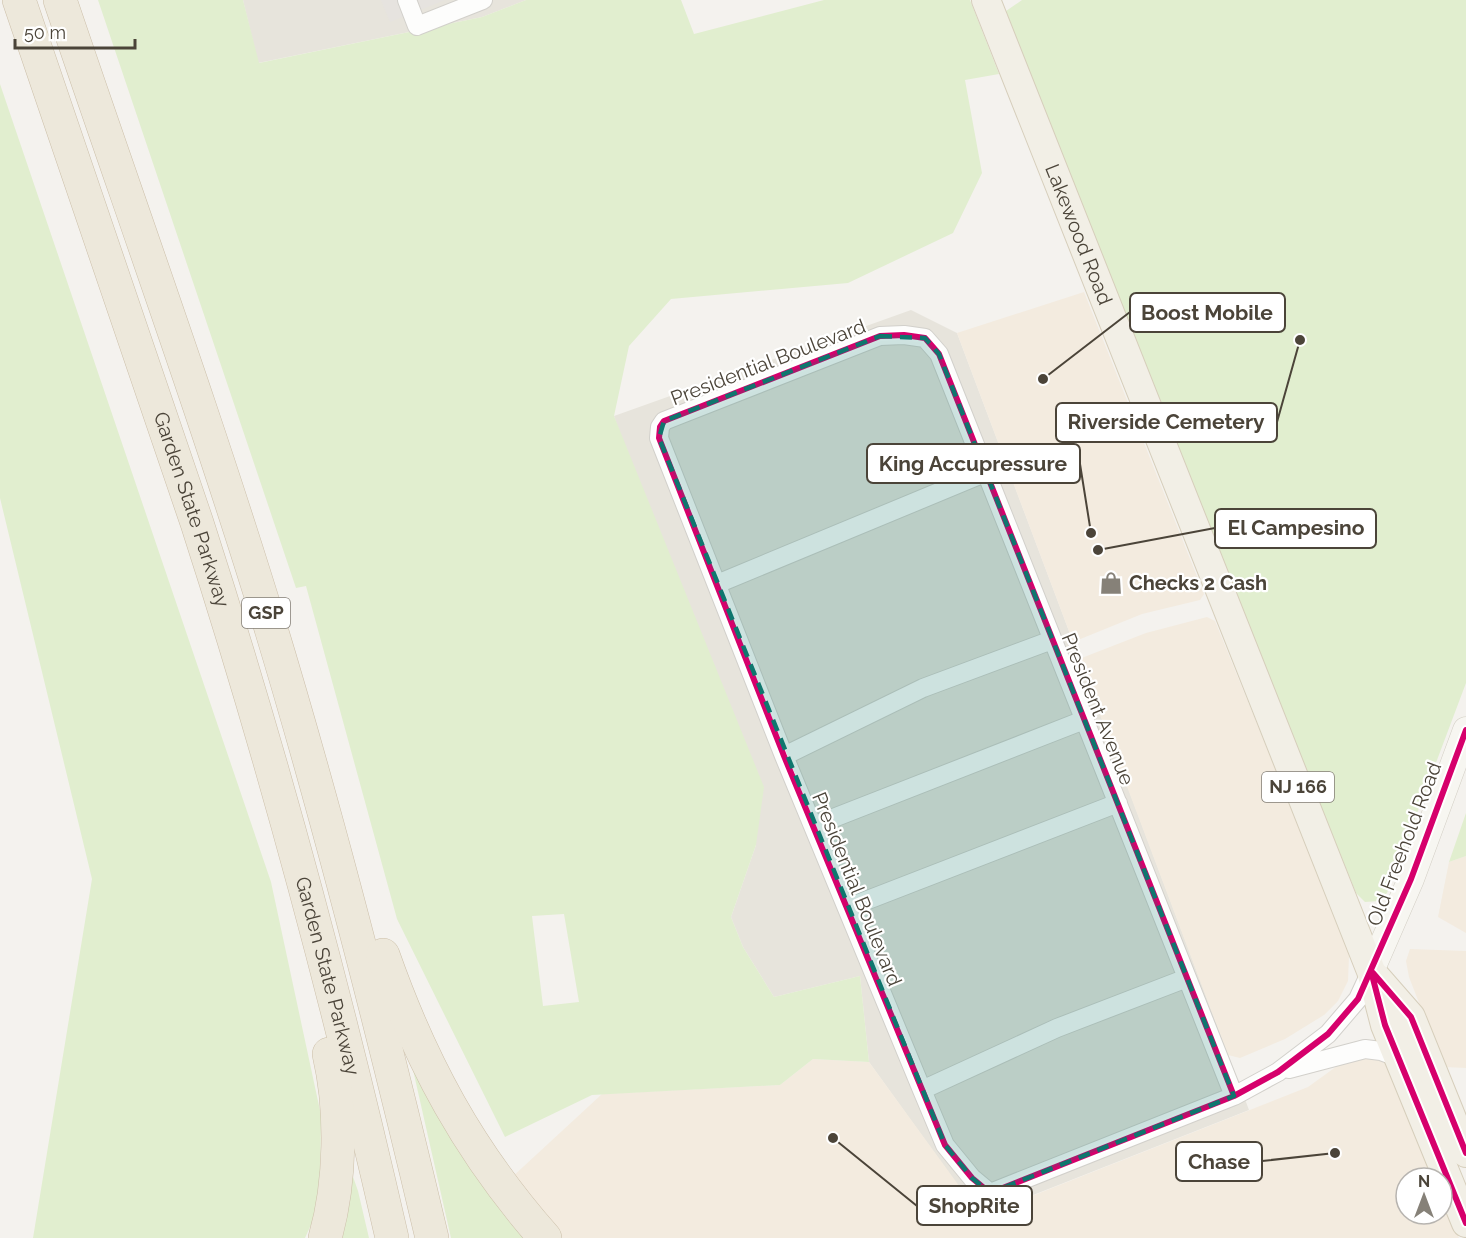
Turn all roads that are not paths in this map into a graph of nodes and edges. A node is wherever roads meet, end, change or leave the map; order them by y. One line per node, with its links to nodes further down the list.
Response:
1 (19, 0): 12 (highway, Garden State Parkway / GSP)
2 (60, 0): 8 (highway, Garden State Parkway / GSP)
3 (407, 0): 6 (street)
4 (483, 0): 6 (street)
5 (986, 0): 19 (main road, Lakewood Road / NJ 166)
6 (460, 4)
7 (925, 338): 9 (street, President Avenue); 10 (street, Presidential Boulevard)
8 (196, 398): 29 (highway, Garden State Parkway / GSP); 30 (highway)
9 (987, 472): 10 (street); 11 (street, President Avenue)
10 (717, 584): 15 (street, Presidential Boulevard)
11 (1052, 640): 13 (street, President Avenue); 15 (street)
12 (238, 660): 27 (highway); 28 (highway, Garden State Parkway / GSP)
13 (1084, 720): 16 (street, President Avenue); 17 (street)
14 (1466, 730): 19 (main road, Old Freehold Road)
15 (784, 756): 17 (street, Presidential Boulevard)
16 (1118, 803): 18 (street); 20 (street, President Avenue)
17 (813, 826): 18 (street, Presidential Boulevard)
18 (847, 908): 23 (street, Presidential Boulevard)
19 (1371, 971): 21 (main road, Lakewood Road / NJ 166); 22 (street, Presidential Boulevard); 25 (main road, Lakewood Road / NJ 166)
20 (1186, 978): 23 (street); 24 (street, President Avenue)
21 (1400, 1058): 22 (street, Presidential Boulevard); 26 (main road, Lakewood Road / NJ 166)
22 (1278, 1072): 24 (street, Presidential Boulevard)
23 (921, 1090): 24 (street, Presidential Boulevard)
24 (1234, 1096)
25 (1466, 1151)
26 (1466, 1223)
27 (325, 1238)
28 (392, 1238)
29 (432, 1238)
30 (544, 1238)

